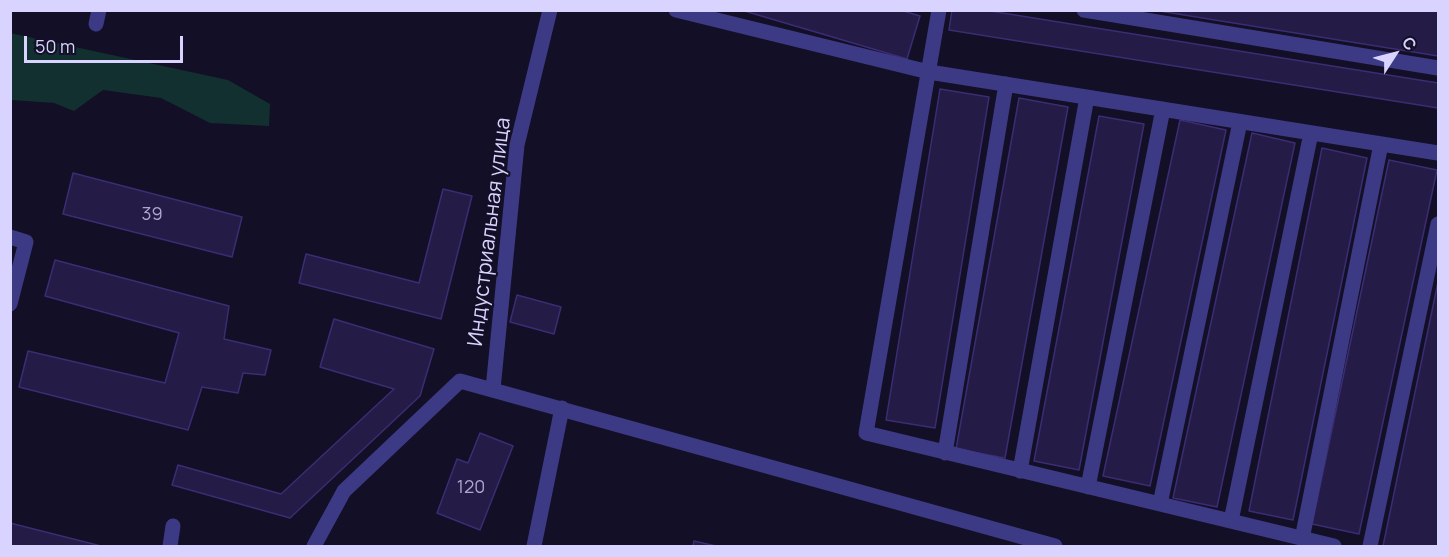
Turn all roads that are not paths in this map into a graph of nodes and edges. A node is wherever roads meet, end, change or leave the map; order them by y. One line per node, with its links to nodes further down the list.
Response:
1 (550, 10): 17 (street, Индустриальная улица)
2 (676, 10): 6 (street)
3 (939, 10): 6 (street)
4 (1084, 10): 5 (street)
5 (1438, 68)
6 (929, 72): 7 (street); 19 (street)
7 (1006, 84): 8 (street); 19 (street)
8 (1087, 97): 9 (street); 20 (street)
9 (1163, 109): 10 (street); 21 (street)
10 (1240, 122): 11 (street); 22 (street)
11 (1311, 133): 12 (street); 23 (street)
12 (1381, 144): 13 (street); 25 (street)
13 (1438, 153)
14 (1438, 224): 31 (street)
15 (10, 237): 16 (street)
16 (10, 304)
17 (493, 389): 18 (street); 27 (street)
18 (562, 408): 28 (street); 29 (street)
19 (945, 453): 20 (street)
20 (1020, 471): 21 (street)
21 (1088, 487): 22 (street)
22 (1160, 504): 23 (street)
23 (1231, 522): 25 (street)
24 (173, 526): 26 (street)
25 (1302, 539): 30 (street)
26 (170, 546)
27 (314, 546)
28 (534, 546)
29 (1055, 546)
30 (1334, 546)
31 (1370, 546)

